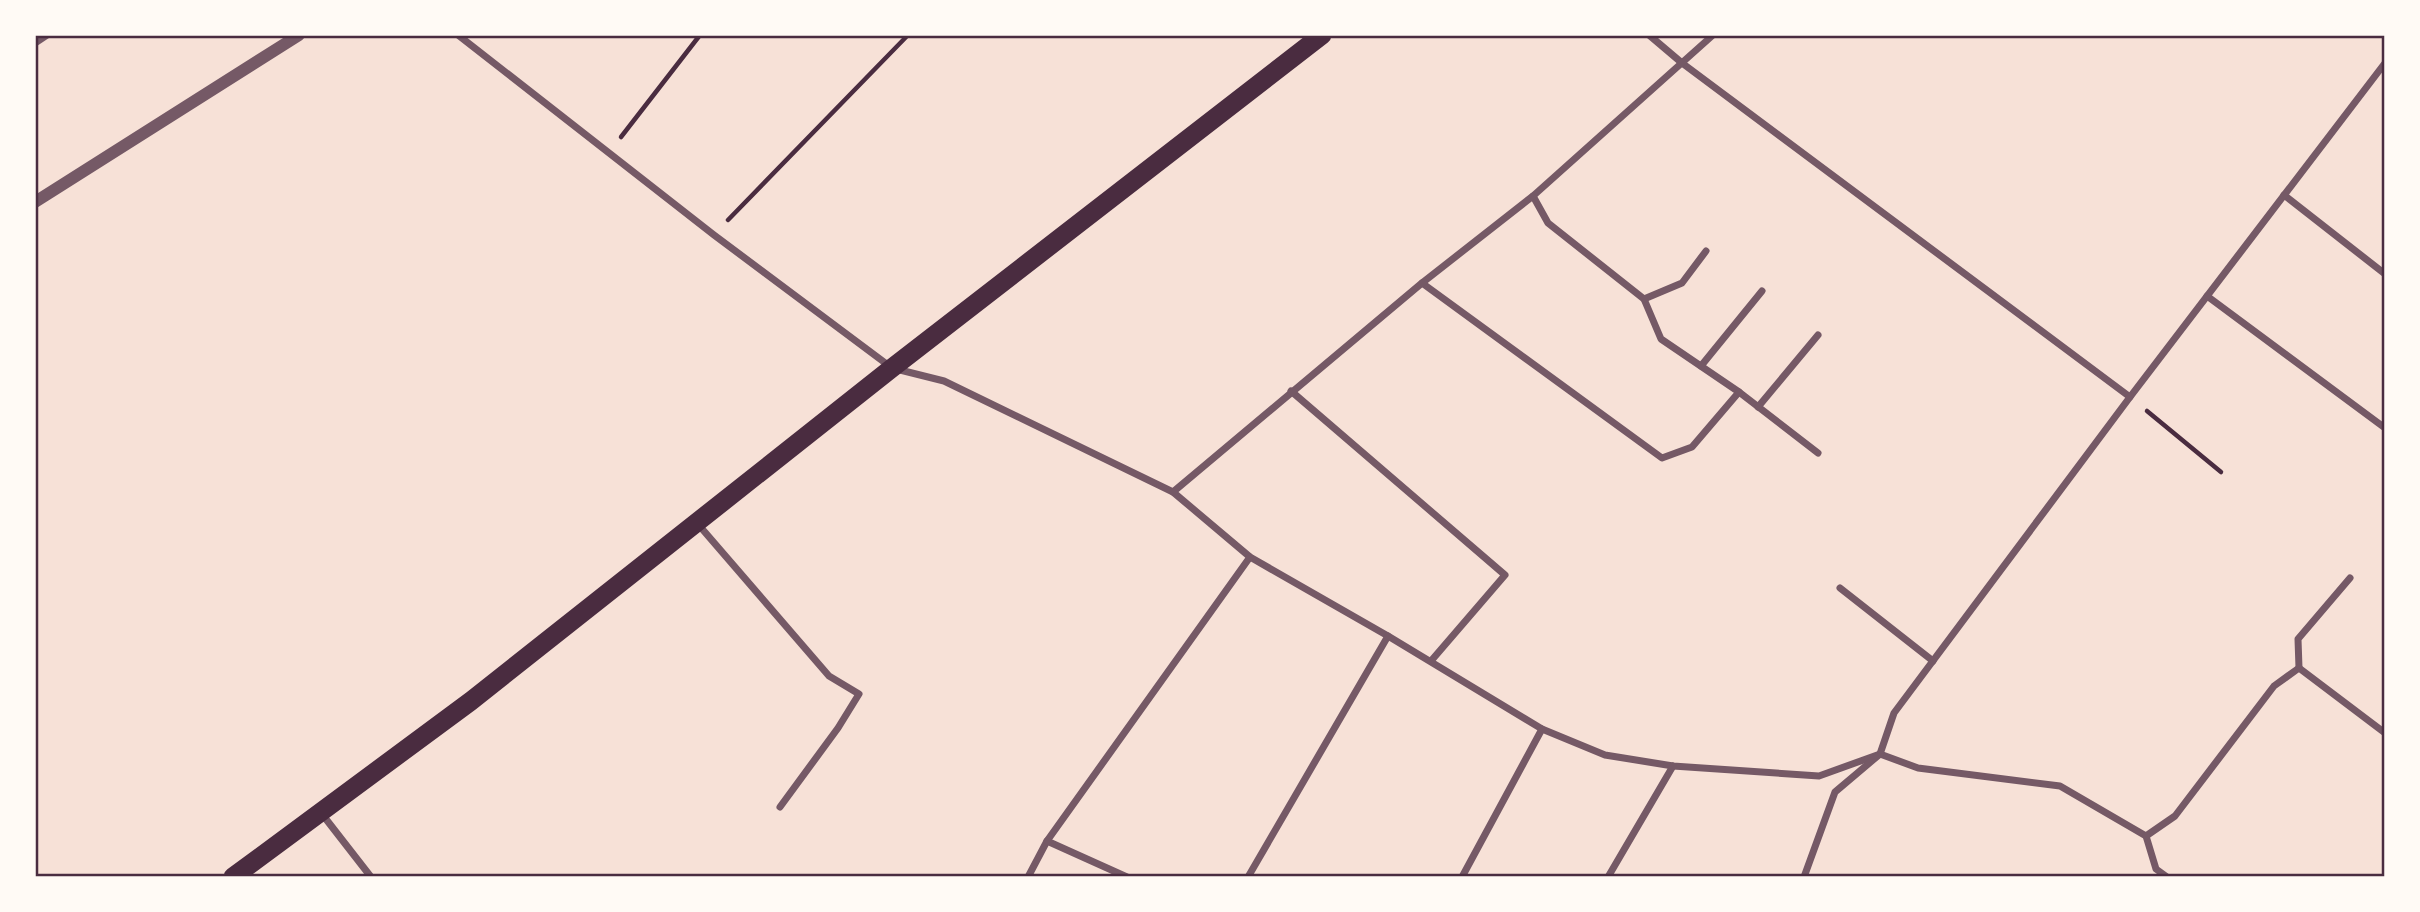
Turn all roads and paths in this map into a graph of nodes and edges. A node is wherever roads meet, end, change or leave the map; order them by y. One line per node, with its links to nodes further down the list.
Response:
1 (47, 35): 9 (street)
2 (299, 35): 15 (street)
3 (458, 35): 12 (street)
4 (700, 35): 12 (path)
5 (908, 35): 16 (path)
6 (1322, 35): 25 (highway)
7 (1649, 35): 10 (street)
8 (1713, 35): 10 (street)
9 (35, 43)
10 (1682, 63): 14 (street); 28 (street)
11 (2385, 63): 13 (street)
12 (608, 153): 16 (street)
13 (2284, 195): 18 (street); 21 (street)
14 (1532, 197): 19 (street); 22 (street)
15 (35, 202)
16 (714, 235): 25 (street)
17 (1706, 251): 22 (street)
18 (2385, 274)
19 (1422, 282): 26 (street); 27 (street)
20 (1762, 291): 24 (street)
21 (2207, 296): 28 (street); 30 (street)
22 (1644, 299): 24 (street)
23 (1818, 335): 29 (street)
24 (1701, 366): 27 (street)
25 (892, 368): 33 (street); 34 (highway)
26 (1291, 391): 33 (street); 39 (street)
27 (1739, 392): 29 (street)
28 (2130, 397): 32 (path); 40 (street)
29 (1758, 407): 31 (street)
30 (2385, 428)
31 (1818, 453)
32 (2221, 472)
33 (1173, 492): 35 (street)
34 (696, 523): 46 (street); 47 (highway)
35 (1250, 556): 38 (street); 49 (street)
36 (2350, 578): 41 (street)
37 (1840, 588): 40 (street)
38 (1388, 636): 39 (street); 54 (street)
39 (1431, 661): 42 (street)
40 (1933, 661): 44 (street)
41 (2299, 668): 43 (street); 48 (street)
42 (1542, 729): 45 (street); 55 (street)
43 (2385, 733)
44 (1880, 754): 45 (street); 48 (street); 57 (street)
45 (1673, 765): 56 (street)
46 (780, 807)
47 (321, 812): 50 (highway); 51 (street)
48 (2146, 836): 58 (street)
49 (1047, 841): 52 (street); 53 (street)
50 (233, 877)
51 (371, 877)
52 (1028, 877)
53 (1127, 877)
54 (1248, 877)
55 (1462, 877)
56 (1608, 877)
57 (1804, 877)
58 (2167, 877)

